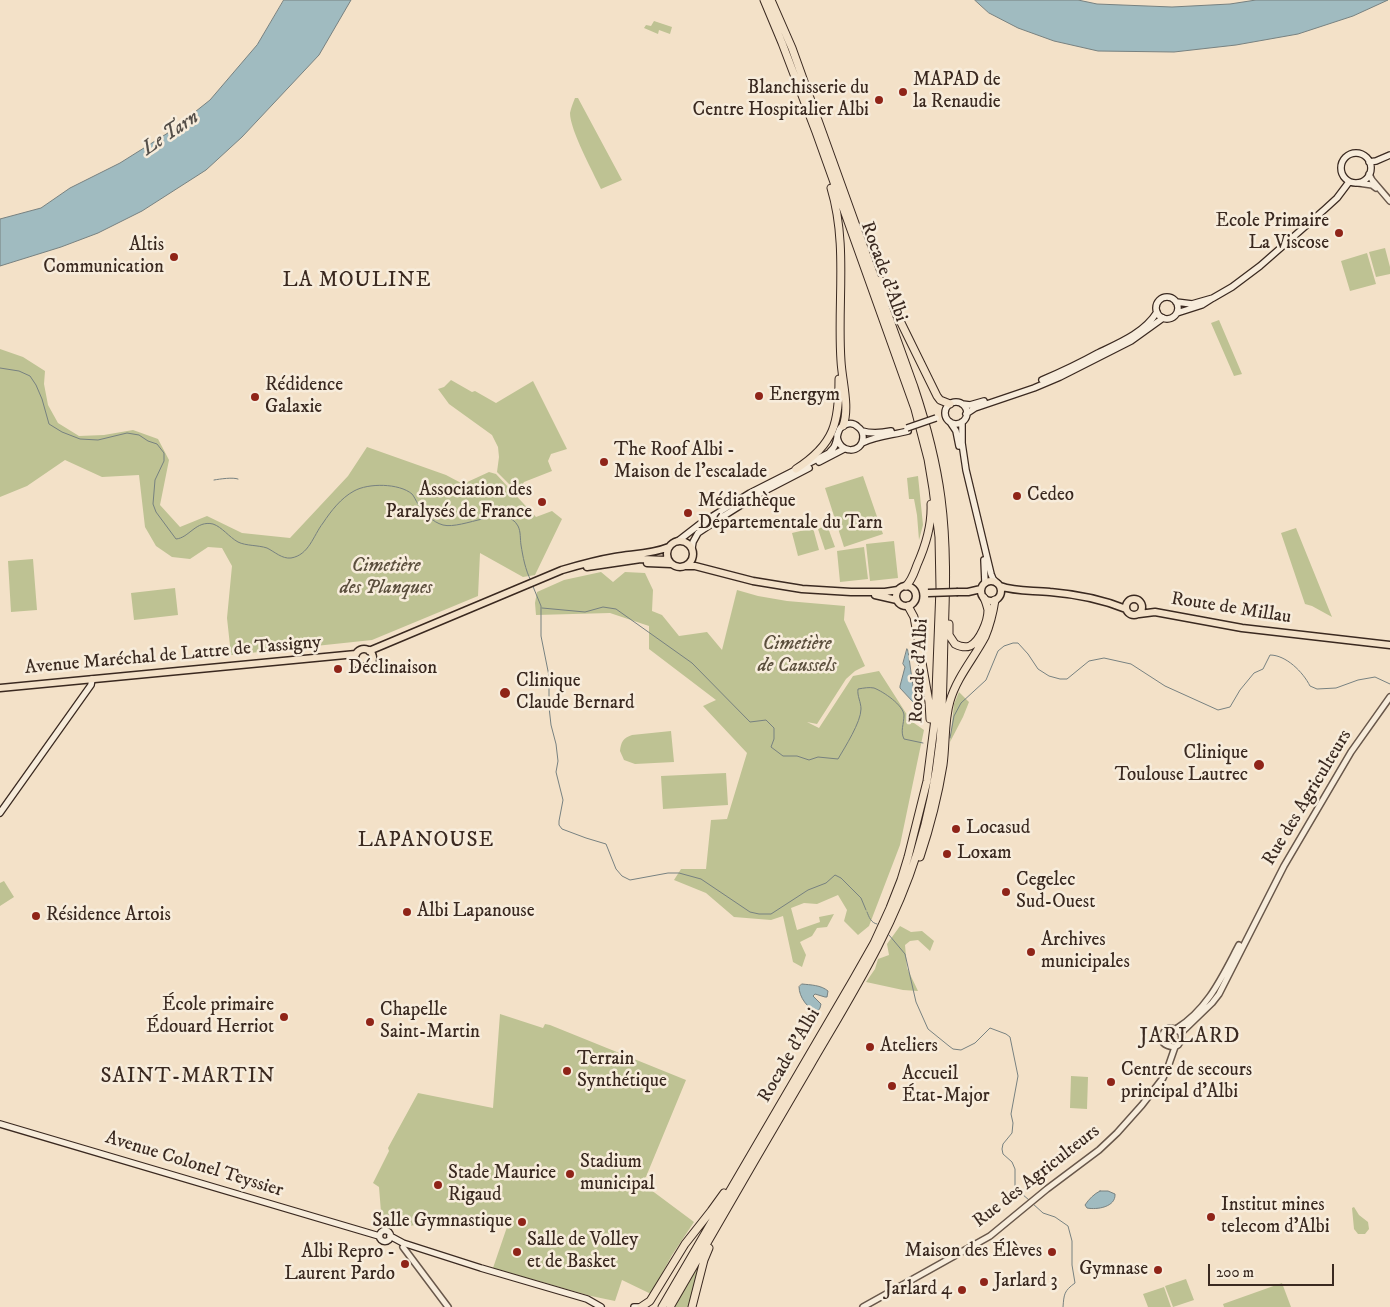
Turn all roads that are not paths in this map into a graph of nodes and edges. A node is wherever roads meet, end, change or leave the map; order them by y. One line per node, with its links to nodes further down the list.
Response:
1 (764, 0): 5 (highway, Rocade d'Albi)
2 (771, 0): 11 (highway, Rocade d'Albi)
3 (1390, 155): 4 (main road)
4 (1369, 162): 6 (main road); 7 (main road)
5 (827, 165): 16 (highway); 31 (highway, Rocade d'Albi)
6 (1369, 174): 8 (main road); 9 (street)
7 (1349, 182): 8 (main road); 12 (main road)
8 (1358, 183): 9 (street)
9 (1380, 191): 10 (street)
10 (1390, 201)
11 (868, 259): 18 (highway); 53 (highway, Rocade d'Albi)
12 (1213, 298): 13 (main road); 15 (main road)
13 (1176, 302): 14 (main road); 15 (main road)
14 (1157, 312): 17 (main road); 19 (main road)
15 (1177, 313): 17 (main road)
16 (840, 318): 25 (highway); 32 (highway)
17 (1163, 318): 21 (main road)
18 (950, 404): 19 (main road); 20 (main road)
19 (962, 404): 21 (main road)
20 (945, 410): 22 (main road); 23 (main road)
21 (966, 414): 24 (main road)
22 (936, 419): 23 (main road); 26 (main road, bridge)
23 (949, 421): 24 (main road); 43 (main road)
24 (962, 422): 41 (main road)
25 (843, 426): 27 (main road); 28 (main road)
26 (907, 429): 27 (main road); 29 (main road)
27 (862, 431): 29 (main road)
28 (837, 436): 30 (main road); 32 (main road)
29 (862, 443): 30 (main road)
30 (844, 449): 35 (main road)
31 (928, 459): 42 (highway); 70 (highway, Rocade d'Albi)
32 (796, 469): 33 (main road)
33 (678, 541): 34 (main road); 35 (main road)
34 (669, 547): 37 (main road); 39 (main road)
35 (692, 548): 36 (main road)
36 (693, 558): 38 (main road); 40 (main road)
37 (669, 562): 38 (main road); 39 (main road)
38 (686, 566): 40 (main road)
39 (540, 579): 62 (main road)
40 (761, 582): 47 (main road)
41 (998, 584): 43 (main road); 46 (main road); 51 (main road)
42 (906, 586): 44 (main road); 45 (main road)
43 (983, 586): 48 (main road); 50 (main road)
44 (898, 590): 47 (main road); 54 (main road)
45 (915, 590): 49 (main road); 52 (main road)
46 (1019, 591): 51 (main road); 56 (main road)
47 (852, 592): 54 (main road)
48 (968, 592): 49 (main road, bridge); 50 (main road)
49 (927, 593): 52 (main road)
50 (983, 598): 51 (main road); 53 (highway)
51 (998, 598): 73 (highway)
52 (916, 599): 58 (main road)
53 (946, 599): 73 (highway, Rocade d'Albi)
54 (897, 600): 58 (main road)
55 (1129, 600): 56 (main road); 57 (main road); 59 (main road)
56 (1097, 601): 59 (main road)
57 (1142, 603): 60 (main road, Route de Millau); 61 (main road)
58 (908, 606): 70 (highway)
59 (1126, 609): 61 (main road)
60 (1155, 612): 61 (main road, Route de Millau); 63 (main road, Route de Millau)
61 (1139, 614)
62 (419, 630): 64 (main road); 66 (main road)
63 (1390, 647)
64 (369, 651): 65 (main road); 66 (main road)
65 (356, 656): 66 (main road); 67 (main road, Avenue Maréchal de Lattre de Tassigny)
66 (373, 657)
67 (92, 679): 68 (main road, Avenue Maréchal de Lattre de Tassigny); 71 (main road)
68 (0, 688)
69 (1390, 697): 72 (street, Rue des Agriculteurs)
70 (932, 749): 74 (highway, Rocade d'Albi)
71 (0, 813)
72 (1257, 918): 76 (street, Rue des Agriculteurs); 77 (street, Rue des Agriculteurs)
73 (888, 928): 74 (highway, Rocade d'Albi)
74 (856, 981): 75 (highway, Rocade d'Albi)
75 (852, 988): 82 (highway, Rocade d'Albi); 84 (highway, Rocade d'Albi)
76 (1176, 1029): 77 (street); 78 (street, Rue des Agriculteurs)
77 (1181, 1033): 79 (street, Rue des Agriculteurs)
78 (1168, 1046): 79 (street); 80 (street, Rue des Agriculteurs)
79 (1175, 1047): 80 (street, Rue des Agriculteurs)
80 (1171, 1057): 88 (street, Rue des Agriculteurs)
81 (0, 1124): 83 (main road, Avenue Colonel Teyssier)
82 (739, 1176): 92 (highway); 93 (highway, Rocade d'Albi)
83 (379, 1236): 85 (main road); 85 (main road)
84 (712, 1236): 94 (highway, Rocade d'Albi); 95 (highway)
85 (388, 1239): 86 (main road); 87 (main road)
86 (403, 1246): 87 (main road); 89 (street)
87 (414, 1246): 90 (main road)
88 (893, 1290): 96 (street, Rue des Agriculteurs); 97 (street, Rue des Agriculteurs)
89 (448, 1307)
90 (601, 1307)
91 (634, 1307): 92 (main road)
92 (641, 1307)
93 (662, 1307)
94 (670, 1307)
95 (692, 1307)
96 (859, 1307)
97 (864, 1307)

